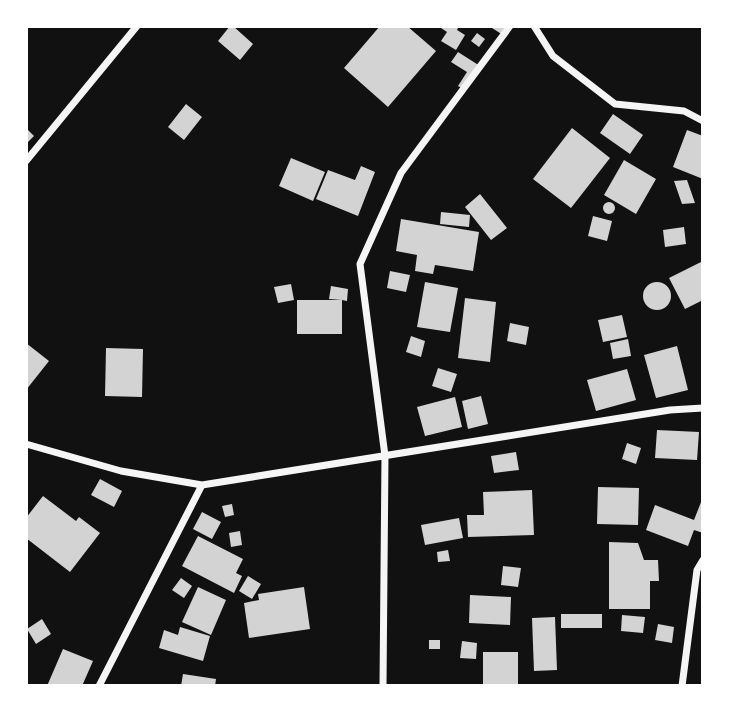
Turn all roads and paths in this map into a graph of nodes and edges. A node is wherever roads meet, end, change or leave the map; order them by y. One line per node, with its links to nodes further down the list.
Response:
1 (137, 26): 5 (street)
2 (510, 26): 8 (street)
3 (534, 26): 4 (street)
4 (703, 121)
5 (26, 161)
6 (703, 408): 8 (street)
7 (26, 444): 9 (street)
8 (385, 456): 9 (street); 12 (street)
9 (202, 485): 11 (street)
10 (703, 560): 13 (street)
11 (99, 686)
12 (383, 686)
13 (682, 686)

